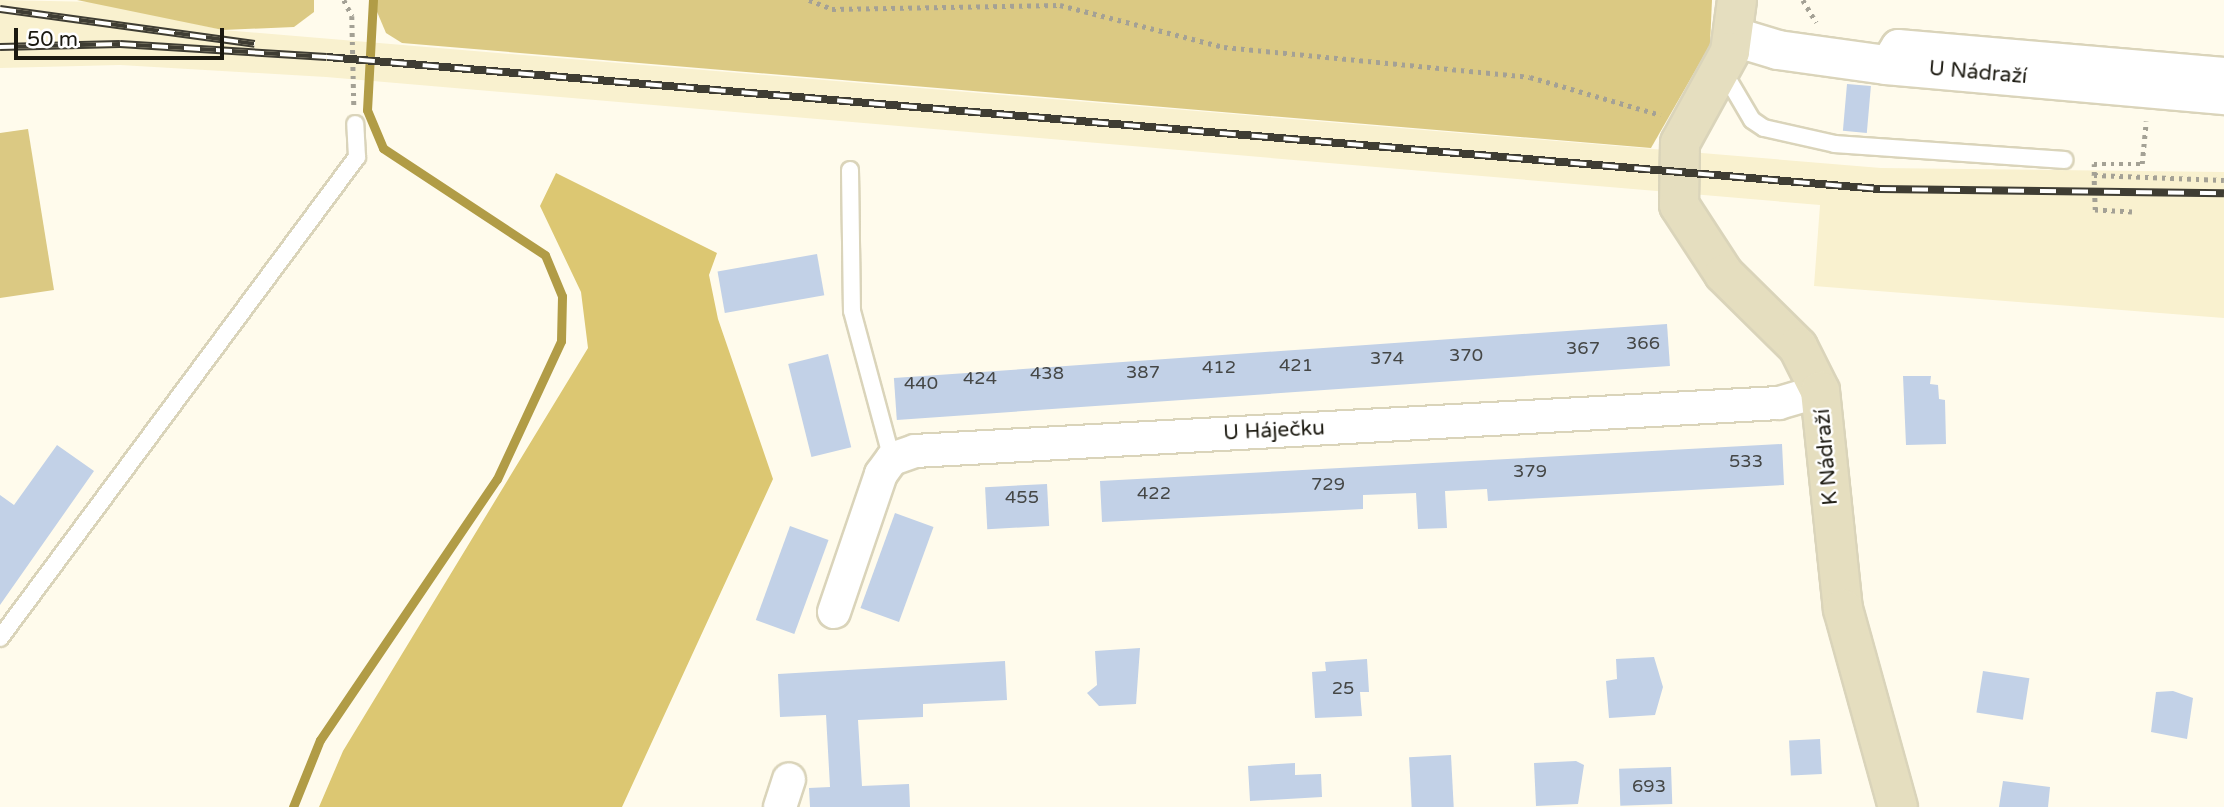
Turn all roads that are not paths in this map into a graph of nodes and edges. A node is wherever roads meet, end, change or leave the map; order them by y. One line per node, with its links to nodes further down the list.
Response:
1 (1731, 35): 2 (street, U Nádraží); 6 (lane); 8 (main road, K Nádraží)
2 (1885, 65): 3 (street); 4 (street, U Nádraží)
3 (2224, 74)
4 (2224, 95)
5 (355, 124): 11 (lane)
6 (2064, 160)
7 (850, 170): 9 (lane)
8 (1820, 391): 9 (street, U Háječku); 12 (main road, K Nádraží)
9 (892, 459): 10 (street)
10 (834, 612)
11 (0, 638)
12 (1898, 807)

